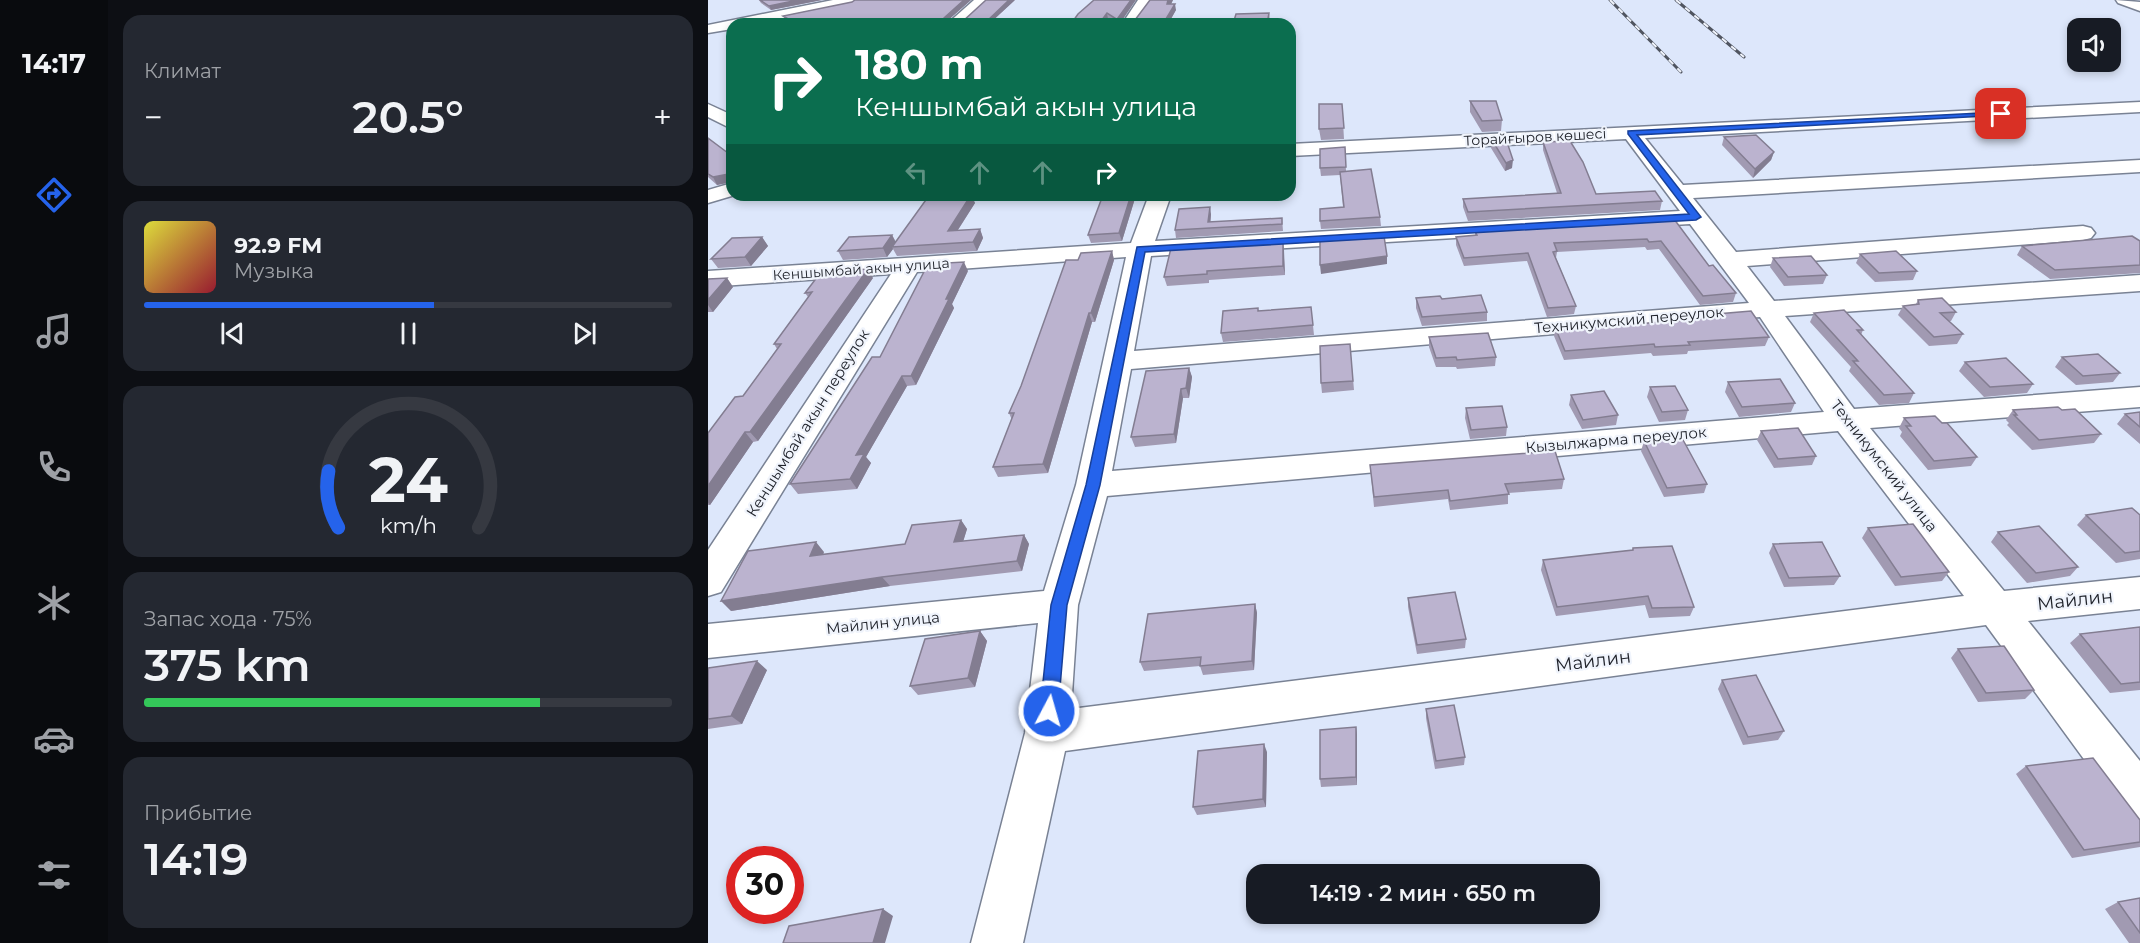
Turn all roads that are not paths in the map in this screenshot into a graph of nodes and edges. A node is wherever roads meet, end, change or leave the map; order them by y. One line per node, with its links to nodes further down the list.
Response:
1 (853, 0): 6 (street)
2 (982, 0): 7 (street)
3 (1145, 0): 8 (street)
4 (2123, 0): 5 (street)
5 (2140, 7)
6 (763, 18)
7 (961, 18)
8 (1133, 18)
9 (726, 25): 10 (street)
10 (708, 29)
11 (2140, 107): 14 (street, Торайғыров көшесі)
12 (708, 109): 13 (street)
13 (726, 120)
14 (1631, 132): 15 (street, Торайғыров көшесі); 20 (street, Техникумский улица)
15 (1296, 150)
16 (2140, 166): 20 (street, Кеншымбай акын улица)
17 (726, 191): 18 (street)
18 (708, 197)
19 (1158, 201): 22 (street)
20 (1686, 204): 22 (street, Кеншымбай акын улица); 23 (street, Техникумский улица)
21 (2083, 233): 23 (street)
22 (1140, 249): 24 (street, Кеншымбай акын улица); 28 (street)
23 (1728, 260): 27 (street, Техникумский улица)
24 (909, 266): 25 (street, Кеншымбай акын улица); 32 (street, Кеншымбай акын переулок)
25 (708, 279)
26 (2140, 283): 27 (street, Техникумский переулок)
27 (1767, 309): 28 (street, Техникумский переулок); 30 (street, Техникумский улица)
28 (1118, 361): 31 (street)
29 (2140, 397): 30 (street, Кызылжарма переулок)
30 (1846, 420): 31 (street, Кызылжарма переулок); 35 (street, Техникумский улица)
31 (1093, 485): 34 (street)
32 (708, 581)
33 (2140, 593): 35 (street, Майлин)
34 (1059, 605): 36 (street, Майлин улица); 37 (street)
35 (1995, 608): 37 (street, Майлин); 38 (street, Техникумский улица)
36 (708, 641)
37 (1047, 733): 39 (street)
38 (2140, 798)
39 (997, 943)

